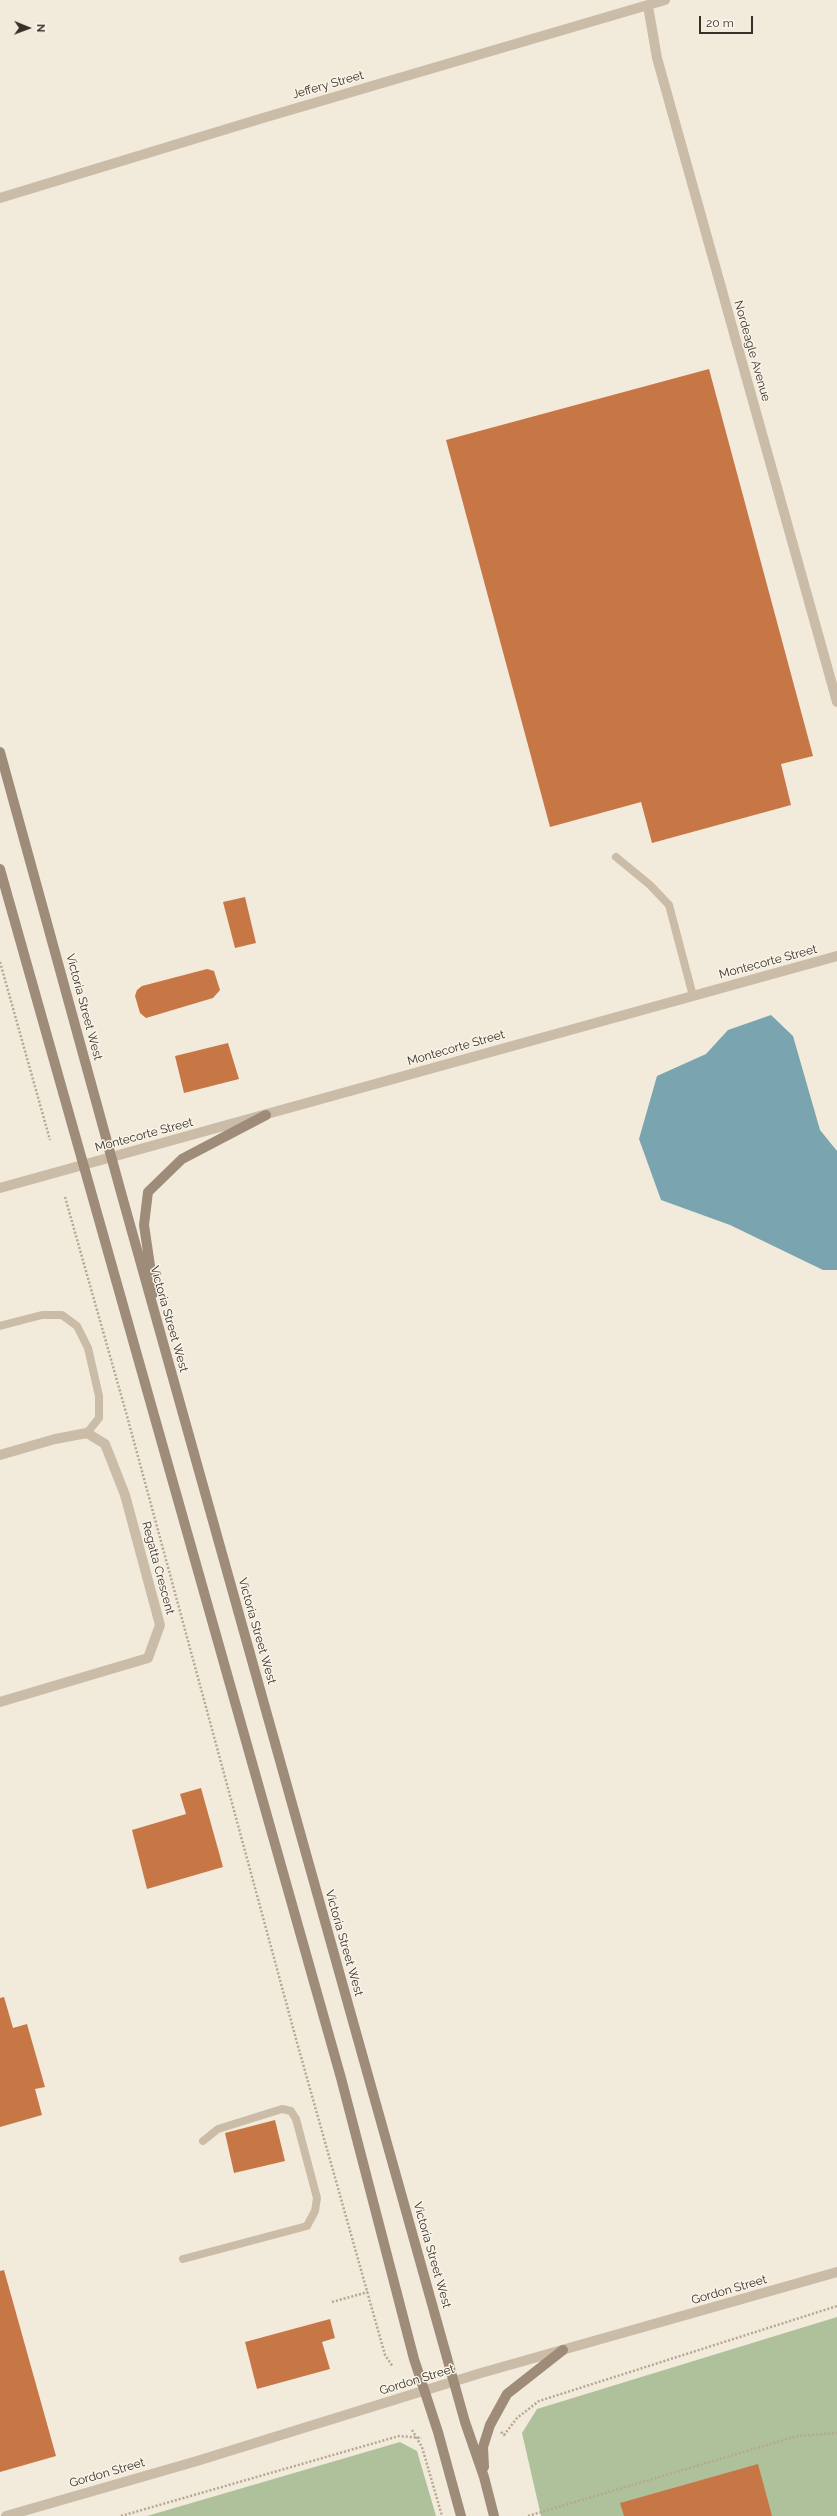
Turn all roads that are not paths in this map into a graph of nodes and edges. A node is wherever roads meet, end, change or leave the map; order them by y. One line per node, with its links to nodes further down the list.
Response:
1 (665, 0): 2 (street, Jeffery Street)
2 (648, 6): 3 (street, Jeffery Street); 4 (street, Nordeagle Avenue)
3 (0, 198)
4 (837, 702)
5 (0, 752): 11 (main road, Victoria Street West)
6 (616, 857): 9 (lane)
7 (0, 868): 12 (main road)
8 (837, 956): 9 (street, Montecorte Street)
9 (693, 996): 10 (street, Montecorte Street)
10 (266, 1115): 11 (street, Montecorte Street); 15 (main road)
11 (112, 1158): 12 (street, Montecorte Street); 15 (main road, Victoria Street West)
12 (82, 1166): 13 (street, Montecorte Street); 24 (main road)
13 (0, 1188)
14 (0, 1326): 16 (lane)
15 (161, 1336): 23 (main road, Victoria Street West)
16 (87, 1433): 17 (street); 18 (street, Regatta Crescent)
17 (0, 1455)
18 (0, 1702)
19 (203, 2141): 20 (lane)
20 (183, 2259)
21 (837, 2272): 22 (street, Gordon Street)
22 (563, 2350): 23 (street, Gordon Street); 25 (main road)
23 (454, 2382): 24 (street, Gordon Street); 25 (main road, Victoria Street West)
24 (424, 2390): 26 (street, Gordon Street); 27 (main road)
25 (484, 2477): 28 (main road, Victoria Street West)
26 (6, 2516)
27 (461, 2516)
28 (494, 2516)

